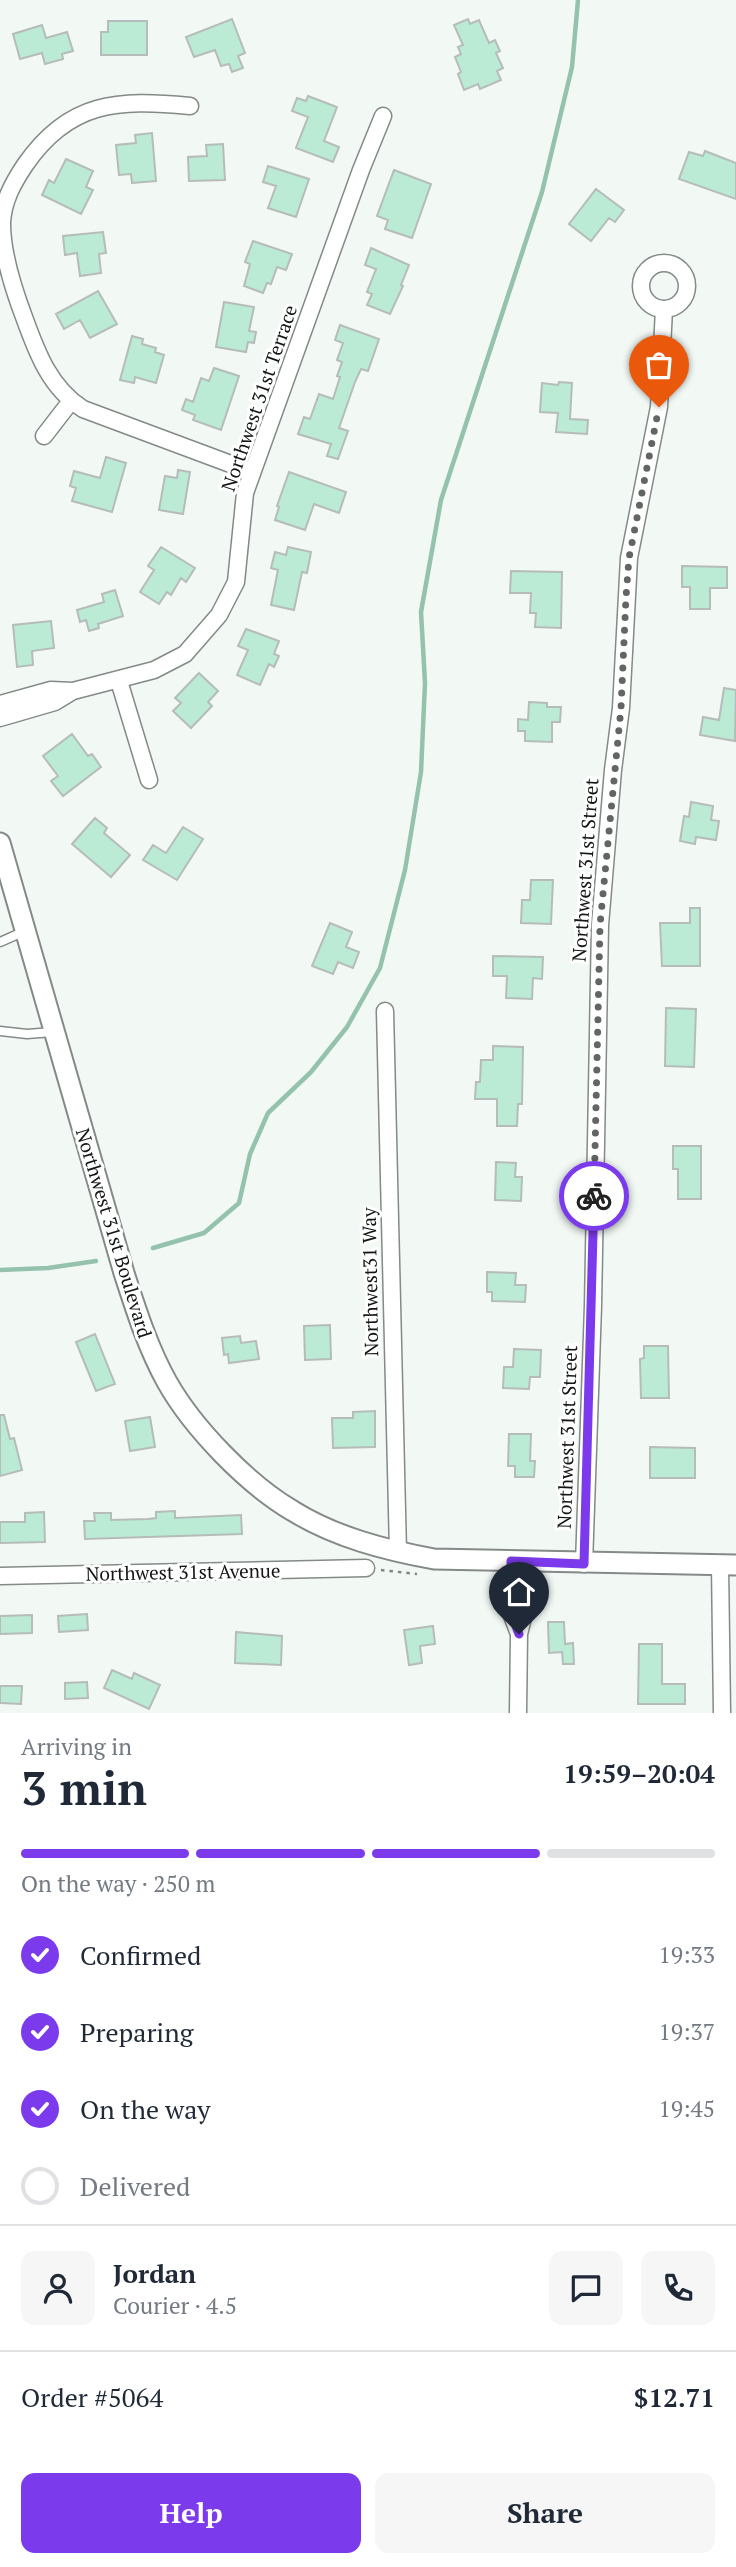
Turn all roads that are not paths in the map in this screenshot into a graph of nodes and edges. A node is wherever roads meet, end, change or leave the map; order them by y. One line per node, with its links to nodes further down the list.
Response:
1 (190, 106): 4 (street)
2 (383, 116): 6 (street, Northwest 31st Terrace)
3 (664, 309): 20 (street, Northwest 31st Street)
4 (71, 401): 5 (street); 6 (street)
5 (44, 436)
6 (252, 472): 7 (street, Northwest 31st Terrace)
7 (119, 681): 8 (street, Northwest 31st Terrace); 11 (street)
8 (73, 691): 9 (street, Northwest 31st Terrace); 10 (street, Northwest 31st Terrace)
9 (0, 704)
10 (0, 718)
11 (149, 780)
12 (0, 843): 13 (street, Northwest 31st Boulevard)
13 (25, 931): 14 (lane); 17 (street, Northwest 31st Boulevard)
14 (0, 942)
15 (385, 1011): 18 (street, Northwest31 Way)
16 (0, 1031): 17 (lane)
17 (54, 1031): 18 (street, Northwest 31st Boulevard)
18 (398, 1552): 19 (street, Northwest 31st Boulevard)
19 (517, 1561): 20 (street); 24 (street)
20 (584, 1564): 21 (street)
21 (728, 1565): 25 (street)
22 (366, 1568): 23 (street, Northwest 31st Avenue)
23 (0, 1576)
24 (519, 1713)
25 (722, 1713)

